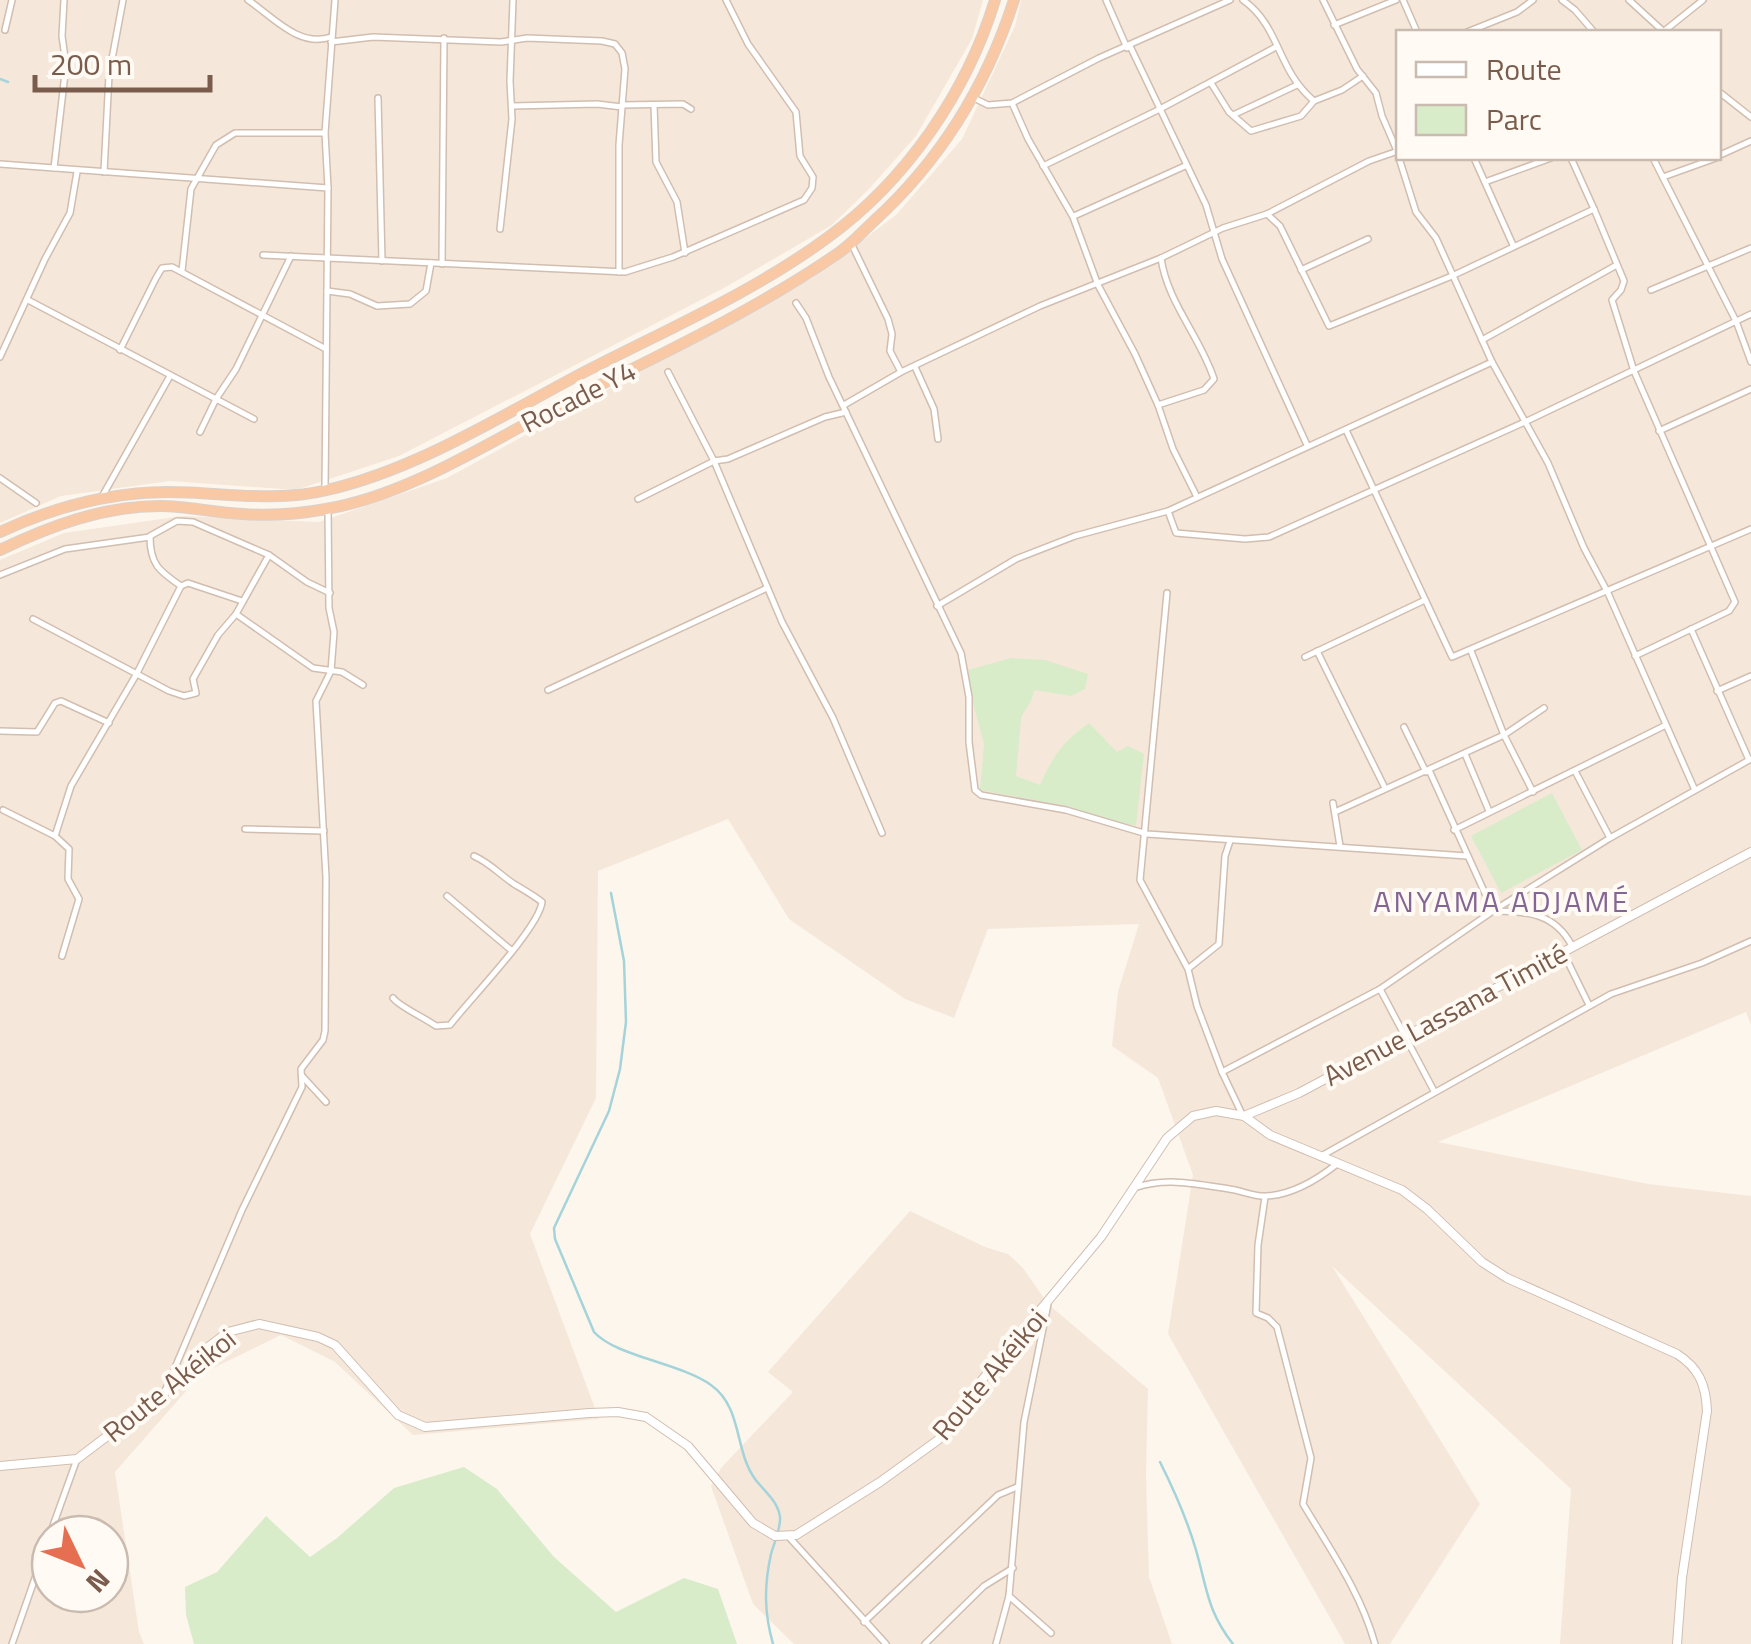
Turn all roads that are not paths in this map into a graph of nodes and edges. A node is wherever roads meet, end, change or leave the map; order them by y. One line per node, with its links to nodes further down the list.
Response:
1 (12, 0): 21 (street)
2 (64, 0): 61 (street)
3 (123, 0): 63 (street)
4 (248, 0): 28 (street)
5 (336, 0): 28 (street)
6 (514, 0): 29 (street)
7 (726, 0): 77 (street)
8 (995, 0): 123 (highway, Rocade Y4)
9 (1014, 0): 37 (highway, Rocade Y4)
10 (1106, 0): 30 (street)
11 (1230, 0): 30 (street)
12 (1242, 0): 31 (street)
13 (1322, 0): 20 (street)
14 (1396, 0): 20 (street)
15 (1404, 0): 22 (street)
16 (1533, 0): 23 (street)
17 (1562, 0): 24 (street)
18 (1630, 0): 25 (street)
19 (1703, 0): 26 (street)
20 (1334, 26): 32 (street)
21 (5, 30)
22 (1416, 30)
23 (1471, 30)
24 (1592, 30)
25 (1662, 30)
26 (1666, 30)
27 (444, 38): 28 (street); 29 (street); 84 (street)
28 (331, 40): 47 (street)
29 (512, 40): 41 (street); 42 (street)
30 (1128, 47): 39 (street); 44 (street)
31 (1276, 47): 33 (street); 34 (street)
32 (1363, 76): 38 (street); 49 (street)
33 (1211, 83): 44 (street); 45 (street)
34 (1296, 85): 38 (street); 45 (street)
35 (1721, 93): 46 (street)
36 (378, 98): 82 (street)
37 (974, 98): 39 (street); 74 (highway, Rocade Y4)
38 (1314, 101): 45 (street)
39 (1012, 103): 59 (street)
40 (654, 105): 42 (street); 43 (street); 77 (street)
41 (512, 106): 42 (street); 71 (street)
42 (622, 106): 89 (street)
43 (690, 109)
44 (1160, 109): 59 (street); 60 (street)
45 (1233, 116)
46 (1751, 117)
47 (326, 133): 65 (street); 67 (street)
48 (1751, 141): 51 (street)
49 (1396, 149)
50 (1396, 154): 69 (street)
51 (1721, 155)
52 (1400, 160): 90 (street)
53 (1475, 160): 66 (street)
54 (1546, 160): 66 (street)
55 (1572, 160): 68 (street)
56 (1654, 160): 64 (street)
57 (1709, 160): 64 (street)
58 (0, 164): 61 (street)
59 (1043, 166): 70 (street)
60 (1185, 166): 70 (street); 72 (street)
61 (54, 168): 62 (street)
62 (78, 172): 63 (street); 94 (street)
63 (104, 172): 65 (street)
64 (1663, 177): 86 (street)
65 (195, 180): 67 (street); 88 (street)
66 (1485, 182): 75 (street)
67 (328, 188): 80 (street)
68 (1594, 209): 75 (street); 85 (street)
69 (1268, 214): 72 (street); 87 (street)
70 (1074, 216): 91 (street)
71 (500, 229)
72 (1214, 232): 81 (street); 120 (street)
73 (1368, 239): 87 (street)
74 (851, 242): 108 (street); 129 (highway, Rocade Y4)
75 (1514, 245): 90 (street)
76 (1751, 248): 86 (street)
77 (685, 253): 89 (street)
78 (262, 255): 79 (street)
79 (291, 256): 80 (street); 96 (street)
80 (328, 258): 82 (street); 93 (street)
81 (1161, 258): 91 (street); 112 (street)
82 (382, 261): 83 (street)
83 (431, 263): 84 (street); 93 (street)
84 (442, 264): 89 (street)
85 (1616, 265): 99 (street); 106 (street)
86 (1708, 267): 92 (street); 98 (street)
87 (1301, 270): 90 (street)
88 (182, 271): 96 (street); 101 (street)
89 (619, 272)
90 (1452, 276): 99 (street)
91 (1098, 284): 105 (street); 112 (street)
92 (1650, 290)
93 (327, 291): 100 (street)
94 (28, 300): 101 (street); 102 (street)
95 (796, 303): 113 (street)
96 (262, 314): 100 (street); 111 (street)
97 (1751, 314): 98 (street)
98 (1736, 321): 104 (street); 106 (street)
99 (1482, 340): 103 (street)
100 (326, 349): 123 (street)
101 (120, 350): 109 (street)
102 (0, 358)
103 (1492, 362): 115 (street); 116 (street)
104 (1751, 362)
105 (915, 367): 108 (street); 119 (street)
106 (1634, 371): 115 (street); 117 (street)
107 (668, 372): 121 (street)
108 (901, 372): 113 (street)
109 (170, 376): 111 (street); 125 (street)
110 (1751, 389): 117 (street)
111 (216, 399): 114 (street); 118 (street)
112 (1158, 406): 126 (street)
113 (846, 408): 121 (street); 145 (street)
114 (254, 419)
115 (1528, 421): 124 (street); 141 (street)
116 (1346, 430): 120 (street); 124 (street)
117 (1659, 431): 134 (street)
118 (200, 432)
119 (938, 439)
120 (1307, 445): 126 (street)
121 (714, 461): 127 (street); 139 (street)
122 (0, 478): 128 (street)
123 (326, 491): 125 (highway, Rocade Y4)
124 (1374, 491): 130 (street); 143 (street)
125 (102, 496): 132 (highway, Rocade Y4)
126 (1197, 497): 130 (street)
127 (638, 499)
128 (36, 503)
129 (328, 509): 135 (highway, Rocade Y4); 140 (street)
130 (1168, 511): 145 (street)
131 (1751, 529): 134 (street)
132 (0, 532)
133 (150, 537): 136 (street); 137 (street); 138 (street)
134 (1710, 547): 141 (street); 148 (street)
135 (0, 550)
136 (269, 555): 140 (street); 144 (street)
137 (0, 575)
138 (181, 586): 144 (street); 154 (street)
139 (767, 588): 157 (street); 177 (street)
140 (330, 592): 153 (street)
141 (1608, 593): 149 (street); 151 (street)
142 (1167, 594): 178 (street)
143 (1425, 600): 149 (street); 150 (street)
144 (242, 602): 146 (street)
145 (937, 606): 178 (street)
146 (236, 614): 153 (street); 154 (street)
147 (33, 618): 154 (street)
148 (1691, 629): 151 (street); 158 (street)
149 (1471, 651): 164 (street)
150 (1317, 652): 152 (street); 169 (street)
151 (1635, 656): 161 (street)
152 (1304, 658)
153 (331, 670): 156 (street); 175 (street)
154 (136, 676): 160 (street)
155 (1751, 676): 158 (street)
156 (363, 685)
157 (548, 690)
158 (1717, 691): 166 (street)
159 (1544, 708): 164 (street)
160 (110, 723): 163 (street); 179 (street)
161 (1666, 725): 168 (street); 170 (street)
162 (1404, 727): 167 (street)
163 (0, 731)
164 (1504, 735): 165 (street); 171 (street)
165 (1466, 754): 167 (street); 173 (street)
166 (1750, 760): 170 (street)
167 (1427, 771): 169 (street); 176 (street)
168 (1576, 771): 171 (street); 180 (street)
169 (1386, 788): 182 (street)
170 (1694, 788): 180 (street)
171 (1533, 792): 173 (street)
172 (2, 810): 179 (street)
173 (1489, 812): 176 (street)
174 (246, 829): 175 (street)
175 (324, 830): 199 (street)
176 (1454, 830): 185 (street)
177 (882, 834)
178 (1147, 834): 181 (street); 193 (street)
179 (55, 836): 192 (street)
180 (1610, 838): 187 (street)
181 (1230, 842): 182 (street); 193 (street)
182 (1340, 846): 185 (street)
183 (1751, 852): 189 (street, Avenue Lassana Timité)
184 (474, 856): 190 (street)
185 (1467, 856): 187 (street)
186 (447, 896): 190 (street)
187 (1492, 911): 189 (street); 194 (street)
188 (1751, 941): 196 (street)
189 (1572, 946): 191 (street, Avenue Lassana Timité)
190 (511, 950): 195 (street)
191 (1562, 950): 196 (street); 197 (street, Avenue Lassana Timité)
192 (62, 956)
193 (1188, 969): 198 (street)
194 (1380, 988): 197 (street); 198 (street)
195 (394, 998)
196 (1589, 1005): 200 (street)
197 (1404, 1034): 200 (street); 202 (street, Avenue Lassana Timité)
198 (1222, 1072): 202 (street)
199 (300, 1074): 201 (street); 208 (street)
200 (1434, 1091): 203 (street)
201 (326, 1102)
202 (1244, 1116): 203 (street); 205 (street, Route Akéikoi)
203 (1323, 1155): 204 (street)
204 (1340, 1162): 206 (street); 224 (street)
205 (1134, 1188): 206 (street); 207 (street, Route Akéikoi)
206 (1265, 1196): 223 (street)
207 (1048, 1304): 211 (street); 213 (street, Route Akéikoi)
208 (164, 1394): 209 (street, Route Akéikoi); 213 (street, Route Akéikoi)
209 (77, 1459): 210 (street, Route Akéikoi); 212 (street)
210 (0, 1466)
211 (1017, 1487): 214 (street); 217 (street)
212 (57, 1514)
213 (788, 1536): 217 (street)
214 (1012, 1568): 216 (street); 221 (street)
215 (30, 1592): 219 (street)
216 (1009, 1596): 218 (street); 222 (street)
217 (864, 1622): 220 (street)
218 (1051, 1633)
219 (12, 1644)
220 (886, 1644)
221 (925, 1644)
222 (996, 1644)
223 (1374, 1644)
224 (1677, 1644)

